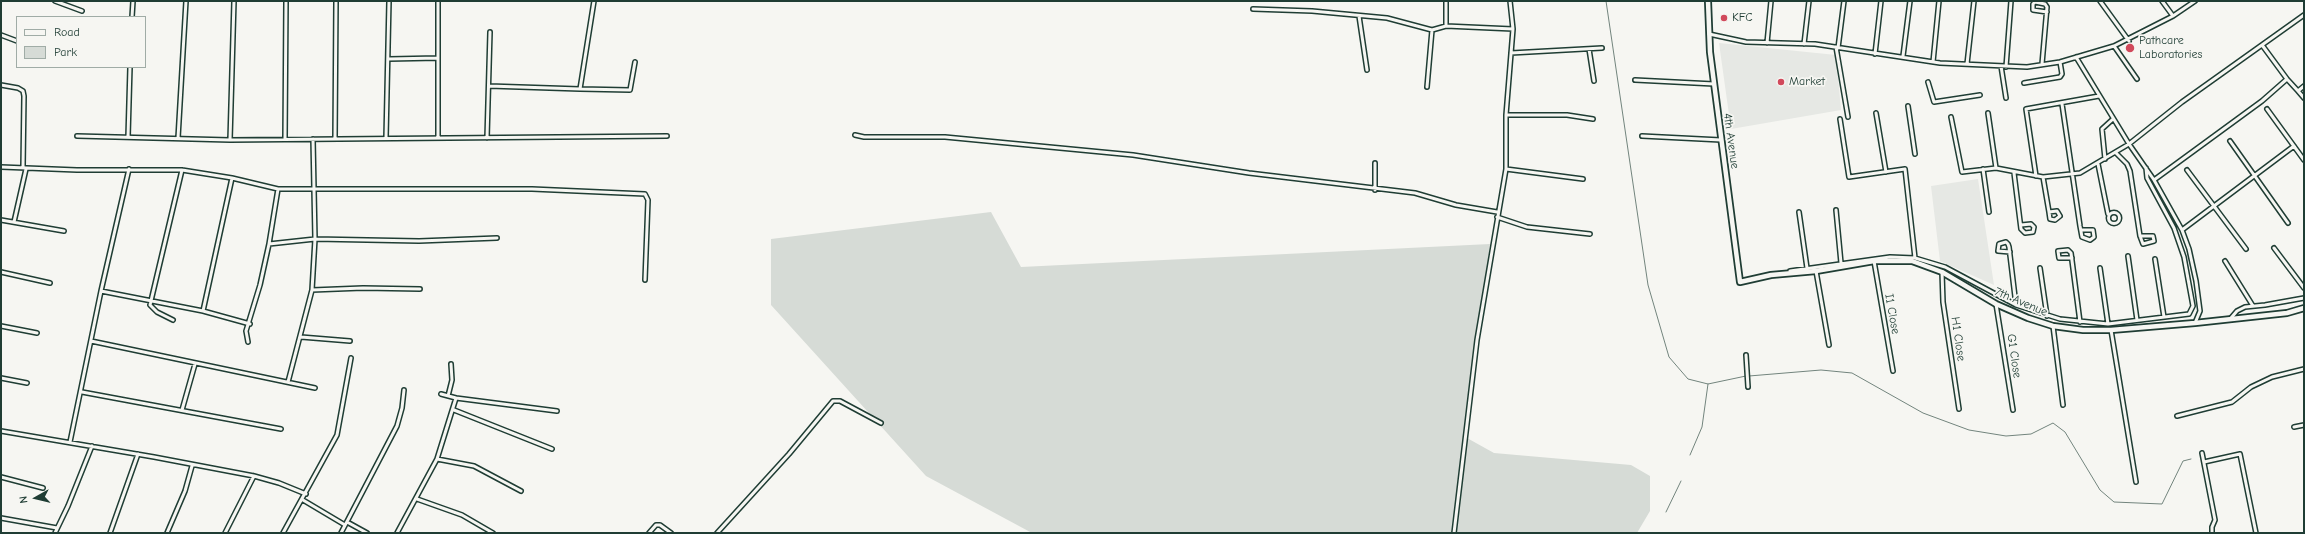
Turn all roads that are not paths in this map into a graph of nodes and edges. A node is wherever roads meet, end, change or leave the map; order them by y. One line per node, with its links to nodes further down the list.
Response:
1 (55, 1): 25 (street)
2 (133, 1): 28 (street)
3 (186, 1): 94 (street)
4 (234, 1): 101 (street)
5 (286, 1): 98 (street)
6 (336, 1): 100 (street)
7 (390, 1): 51 (street)
8 (438, 1): 49 (street)
9 (594, 1): 72 (street)
10 (1446, 1): 31 (street)
11 (1510, 1): 32 (street)
12 (1708, 1): 35 (main road, 4th Avenue)
13 (1771, 1): 39 (street)
14 (1809, 1): 40 (street)
15 (1844, 1): 44 (street)
16 (1881, 1): 47 (street)
17 (1910, 1): 48 (street)
18 (1939, 1): 53 (street)
19 (1974, 1): 55 (street)
20 (2011, 1): 58 (street)
21 (2100, 1): 37 (street)
22 (2162, 1): 30 (street)
23 (2195, 1): 30 (street)
24 (1253, 9): 29 (street)
25 (82, 10)
26 (2047, 12): 26 (street); 56 (street)
27 (2304, 15): 41 (street)
28 (132, 16)
29 (1360, 16): 33 (street); 60 (street)
30 (2173, 16): 37 (street)
31 (1446, 26): 32 (street); 33 (street)
32 (1513, 29): 46 (street)
33 (1432, 30): 70 (street)
34 (490, 32): 69 (street)
35 (1709, 34): 39 (street); 67 (main road, 4th Avenue)
36 (1, 36): 38 (street)
37 (2129, 40): 42 (street)
38 (16, 41)
39 (1767, 43): 40 (street)
40 (1804, 44): 44 (street)
41 (2262, 45): 62 (street); 104 (street)
42 (2114, 46): 50 (street); 61 (street)
43 (1602, 48): 45 (street)
44 (1837, 48): 47 (street); 85 (street)
45 (1589, 49): 46 (street); 64 (street)
46 (1511, 53): 83 (street)
47 (1875, 54): 48 (street)
48 (1903, 56): 53 (street)
49 (438, 58): 51 (street); 96 (street)
50 (2076, 58): 54 (street); 75 (street)
51 (389, 59): 95 (street)
52 (635, 62): 72 (street)
53 (1933, 62): 55 (street)
54 (2060, 62): 56 (street); 66 (street)
55 (1967, 64): 57 (street)
56 (2042, 64): 58 (street)
57 (2001, 66): 58 (street); 76 (street)
58 (2006, 66)
59 (130, 68): 93 (street)
60 (1367, 70)
61 (2136, 79)
62 (2287, 79): 73 (street); 129 (street)
63 (1635, 80): 67 (street)
64 (1594, 81)
65 (1928, 82): 74 (street)
66 (2024, 83)
67 (1714, 84): 102 (main road, 4th Avenue)
68 (1, 85): 113 (street)
69 (489, 86): 72 (street); 97 (street)
70 (1427, 86)
71 (2304, 86): 73 (street)
72 (580, 89)
73 (2298, 91): 77 (street)
74 (1980, 95)
75 (2099, 96): 78 (street); 88 (street)
76 (2006, 98)
77 (2304, 98)
78 (2062, 104): 123 (street); 124 (street)
79 (1908, 106): 107 (street)
80 (2267, 109): 105 (street)
81 (1876, 113): 121 (street)
82 (1988, 113): 114 (street)
83 (1506, 115): 86 (street); 117 (street)
84 (1950, 116): 118 (street)
85 (1848, 117)
86 (1593, 119)
87 (1840, 119): 121 (street)
88 (2113, 119): 104 (street); 108 (street)
89 (855, 134): 132 (street)
90 (77, 136): 93 (street)
91 (667, 136): 97 (street)
92 (1642, 136): 102 (street)
93 (128, 137): 94 (street)
94 (178, 138): 101 (street)
95 (386, 138): 96 (street); 100 (street)
96 (438, 138): 97 (street)
97 (487, 138)
98 (285, 139): 99 (street); 101 (street)
99 (313, 139): 100 (street); 131 (street)
100 (335, 139)
101 (230, 140)
102 (1721, 140): 171 (main road, 4th Avenue)
103 (2230, 141): 126 (street)
104 (2129, 144): 106 (street); 115 (street)
105 (2294, 146): 109 (street); 126 (street)
106 (2116, 152): 108 (street); 149 (street)
107 (1916, 154)
108 (2105, 159): 111 (street)
109 (2304, 160)
110 (1375, 163): 132 (street)
111 (2098, 164): 123 (street); 139 (street)
112 (1, 167): 113 (street)
113 (24, 168): 116 (street); 142 (street)
114 (1996, 168): 118 (street); 122 (street)
115 (2146, 168): 129 (street); 185 (street)
116 (129, 169): 119 (street); 176 (street)
117 (1506, 169): 128 (street); 135 (street)
118 (1983, 169): 137 (street)
119 (182, 170): 127 (street); 178 (street)
120 (2187, 170): 133 (street)
121 (1886, 172): 157 (street)
122 (2014, 173): 124 (street); 144 (street)
123 (2073, 175): 125 (street); 145 (street)
124 (2036, 176): 125 (street)
125 (2043, 177): 138 (street)
126 (2255, 177): 133 (street); 143 (street)
127 (232, 178): 130 (street); 183 (street)
128 (1583, 179)
129 (2154, 180): 146 (street)
130 (278, 189): 131 (street); 152 (street)
131 (313, 190): 151 (street); 170 (street)
132 (1375, 190): 135 (street)
133 (2214, 207): 146 (street); 154 (street)
134 (1836, 210): 162 (street)
135 (1497, 212): 140 (street)
136 (1799, 212): 163 (street)
137 (1989, 212)
138 (2049, 212)
139 (2108, 214)
140 (1497, 217): 148 (street); 261 (street)
141 (1, 220): 142 (street)
142 (14, 222): 147 (street)
143 (2288, 223)
144 (2021, 225): 144 (street)
145 (2081, 230): 145 (street)
146 (2182, 230): 190 (street)
147 (64, 231)
148 (1590, 234)
149 (2140, 236): 149 (street)
150 (497, 238): 151 (street)
151 (315, 239): 152 (street); 175 (street)
152 (269, 244): 191 (street)
153 (2274, 248): 173 (street)
154 (2246, 249)
155 (2010, 252): 180 (street)
156 (2128, 256): 188 (street)
157 (1914, 258): 162 (street); 180 (street)
158 (2072, 258): 158 (street); 189 (street)
159 (2155, 259): 185 (street)
160 (1874, 261): 166 (main road, 7th Avenue); 168 (main road, 7th Avenue); 207 (street, I1 Close)
161 (2225, 261): 181 (street)
162 (1841, 263): 163 (street)
163 (1807, 268): 169 (street)
164 (2040, 268): 184 (street)
165 (2100, 268): 192 (street)
166 (1816, 271): 169 (main road, 7th Avenue); 201 (street)
167 (1, 272): 172 (street)
168 (1942, 272): 179 (main road, 7th Avenue); 219 (street, H1 Close)
169 (1771, 275): 171 (main road, 7th Avenue)
170 (645, 280)
171 (1740, 282)
172 (50, 283)
173 (2304, 288)
174 (420, 289): 175 (street)
175 (312, 290): 197 (street)
176 (100, 291): 178 (street); 199 (street)
177 (2304, 298): 181 (street)
178 (150, 300): 183 (street); 187 (street)
179 (1996, 304): 194 (main road, 7th Avenue); 222 (street, G1 Close)
180 (2016, 305): 184 (street)
181 (2253, 306): 186 (street)
182 (2304, 308): 186 (main road, 7th Avenue)
183 (203, 311): 191 (street)
184 (2047, 316): 189 (street)
185 (2164, 317): 188 (street)
186 (2231, 318): 190 (main road, 7th Avenue)
187 (173, 320)
188 (2137, 320): 192 (street)
189 (2080, 322): 192 (street)
190 (2195, 323): 195 (main road, 7th Avenue)
191 (250, 324): 200 (street)
192 (2108, 324)
193 (1, 326): 196 (street)
194 (2053, 326): 195 (main road, 7th Avenue); 218 (street)
195 (2111, 330): 240 (street)
196 (37, 333)
197 (301, 337): 198 (street); 209 (street)
198 (350, 341)
199 (91, 342): 204 (street); 214 (street)
200 (248, 342)
201 (1829, 345)
202 (1746, 355): 211 (street)
203 (351, 358): 243 (street)
204 (195, 364): 209 (street); 220 (street)
205 (451, 364): 216 (street)
206 (2304, 369): 224 (street)
207 (1893, 371)
208 (1, 378): 210 (street)
209 (288, 382): 212 (street)
210 (27, 383)
211 (1748, 387)
212 (315, 388)
213 (404, 390): 247 (street)
214 (82, 392): 220 (street); 230 (street)
215 (441, 394): 216 (street)
216 (448, 396): 217 (street)
217 (456, 398): 221 (street); 223 (street)
218 (2063, 405)
219 (1959, 409)
220 (182, 410): 228 (street)
221 (454, 410): 232 (street); 235 (street)
222 (2013, 410)
223 (558, 411)
224 (2177, 416)
225 (880, 423): 260 (street)
226 (2304, 425): 227 (street)
227 (2294, 427)
228 (281, 429)
229 (1, 431): 230 (street)
230 (70, 442): 231 (street)
231 (92, 446): 234 (street); 248 (street)
232 (552, 449)
233 (2202, 453): 236 (street)
234 (138, 454): 237 (street); 250 (street)
235 (437, 459): 242 (street); 244 (street)
236 (2204, 462): 262 (street); 263 (street)
237 (192, 466): 238 (street); 251 (street)
238 (254, 476): 243 (street); 252 (street)
239 (1, 477): 241 (street)
240 (2136, 482)
241 (43, 488)
242 (521, 491)
243 (306, 494): 245 (street)
244 (417, 499): 256 (street); 257 (street)
245 (303, 500): 247 (street); 253 (street)
246 (1, 518): 248 (street)
247 (346, 524): 254 (street); 255 (street)
248 (56, 528): 249 (street)
249 (55, 533)
250 (110, 533)
251 (167, 533)
252 (225, 533)
253 (283, 533)
254 (341, 533)
255 (366, 533)
256 (397, 533)
257 (493, 533)
258 (649, 533): 259 (street)
259 (671, 533)
260 (717, 533)
261 (1454, 533)
262 (2212, 533)
263 (2256, 533)

